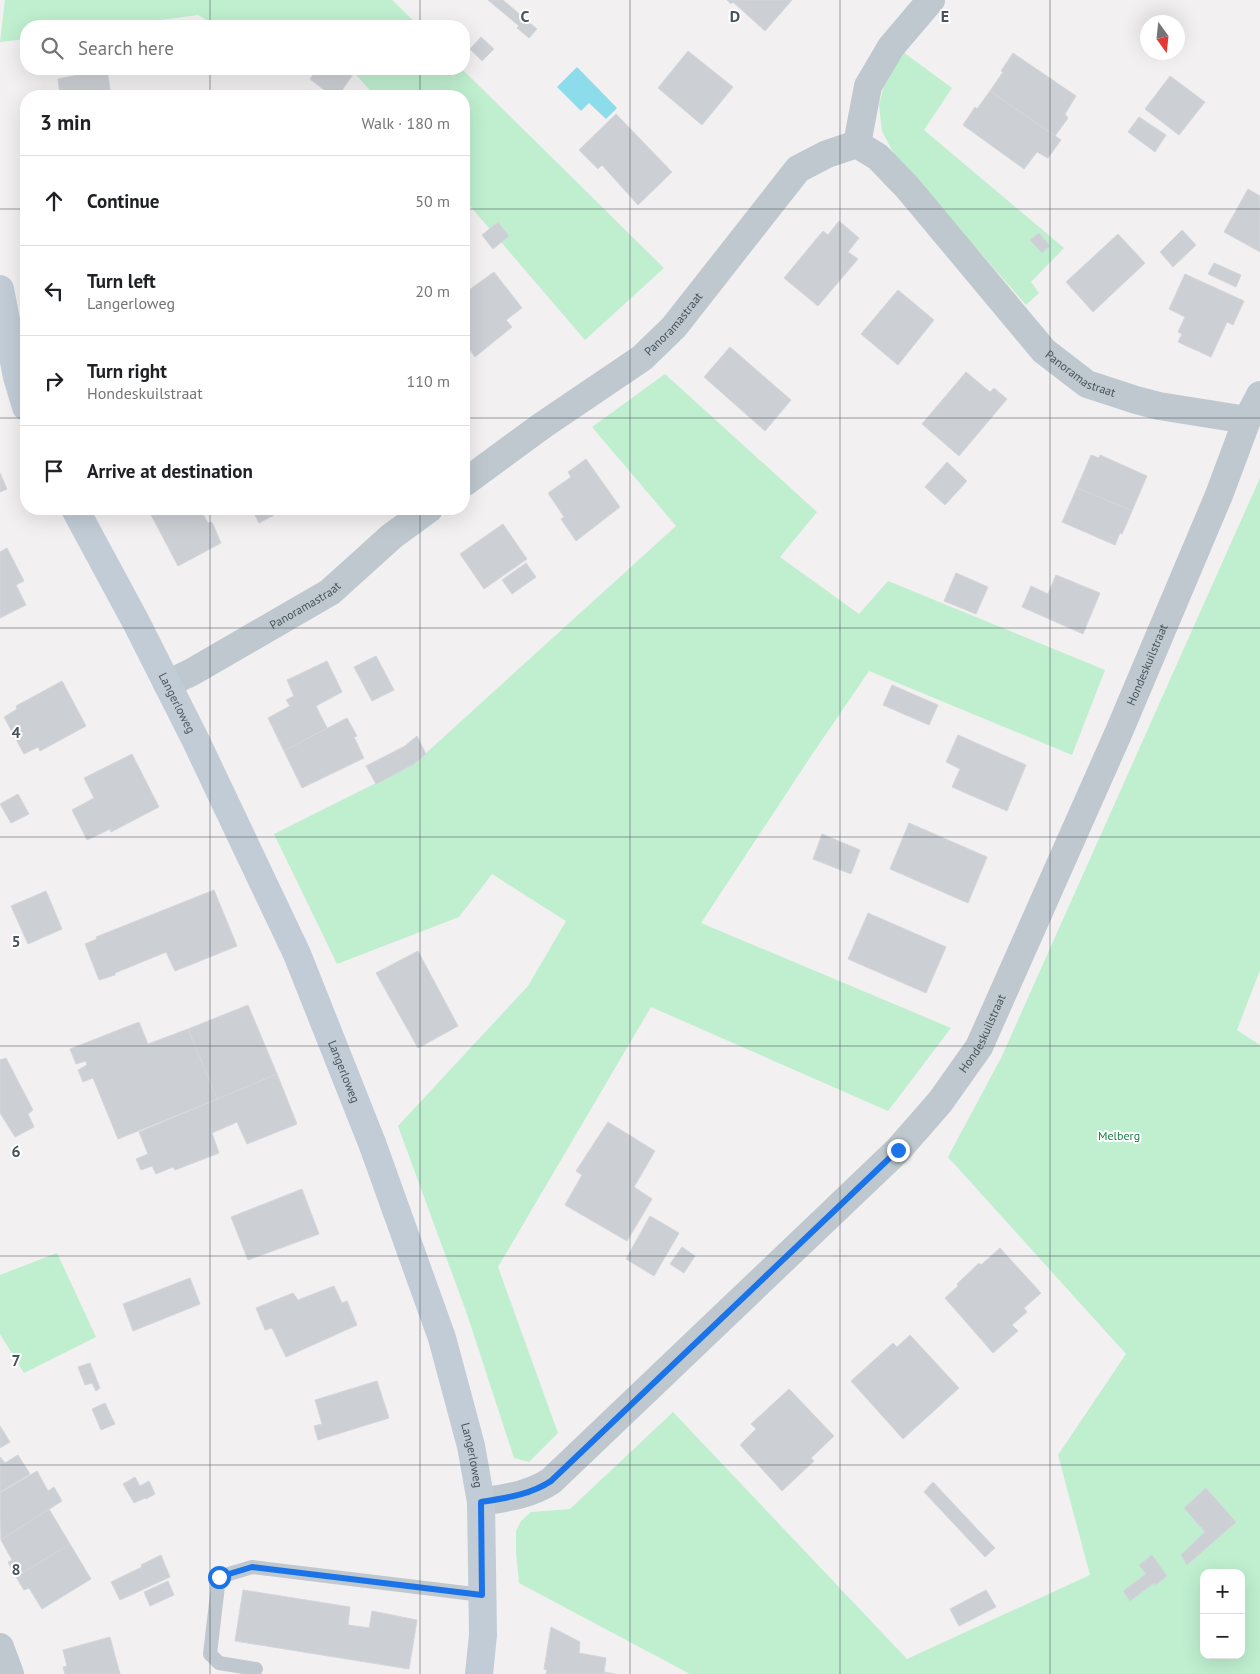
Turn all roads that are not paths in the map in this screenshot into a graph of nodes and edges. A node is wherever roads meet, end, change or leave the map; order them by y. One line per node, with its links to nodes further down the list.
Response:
1 (931, 0): 2 (street)
2 (857, 144): 6 (street, Panoramastraat); 7 (street, Panoramastraat)
3 (0, 288): 4 (street)
4 (20, 387)
5 (1260, 395): 6 (street, Hondeskuilstraat)
6 (1247, 420): 11 (street, Hondeskuilstraat)
7 (470, 479)
8 (78, 515): 10 (street, Langerloweg)
9 (421, 515): 10 (street, Panoramastraat)
10 (167, 684): 11 (street, Langerloweg)
11 (481, 1502): 12 (street, Langerloweg)
12 (482, 1595): 14 (lane); 16 (street, Langerloweg)
13 (0, 1647): 15 (street)
14 (256, 1669)
15 (10, 1674)
16 (479, 1674)

